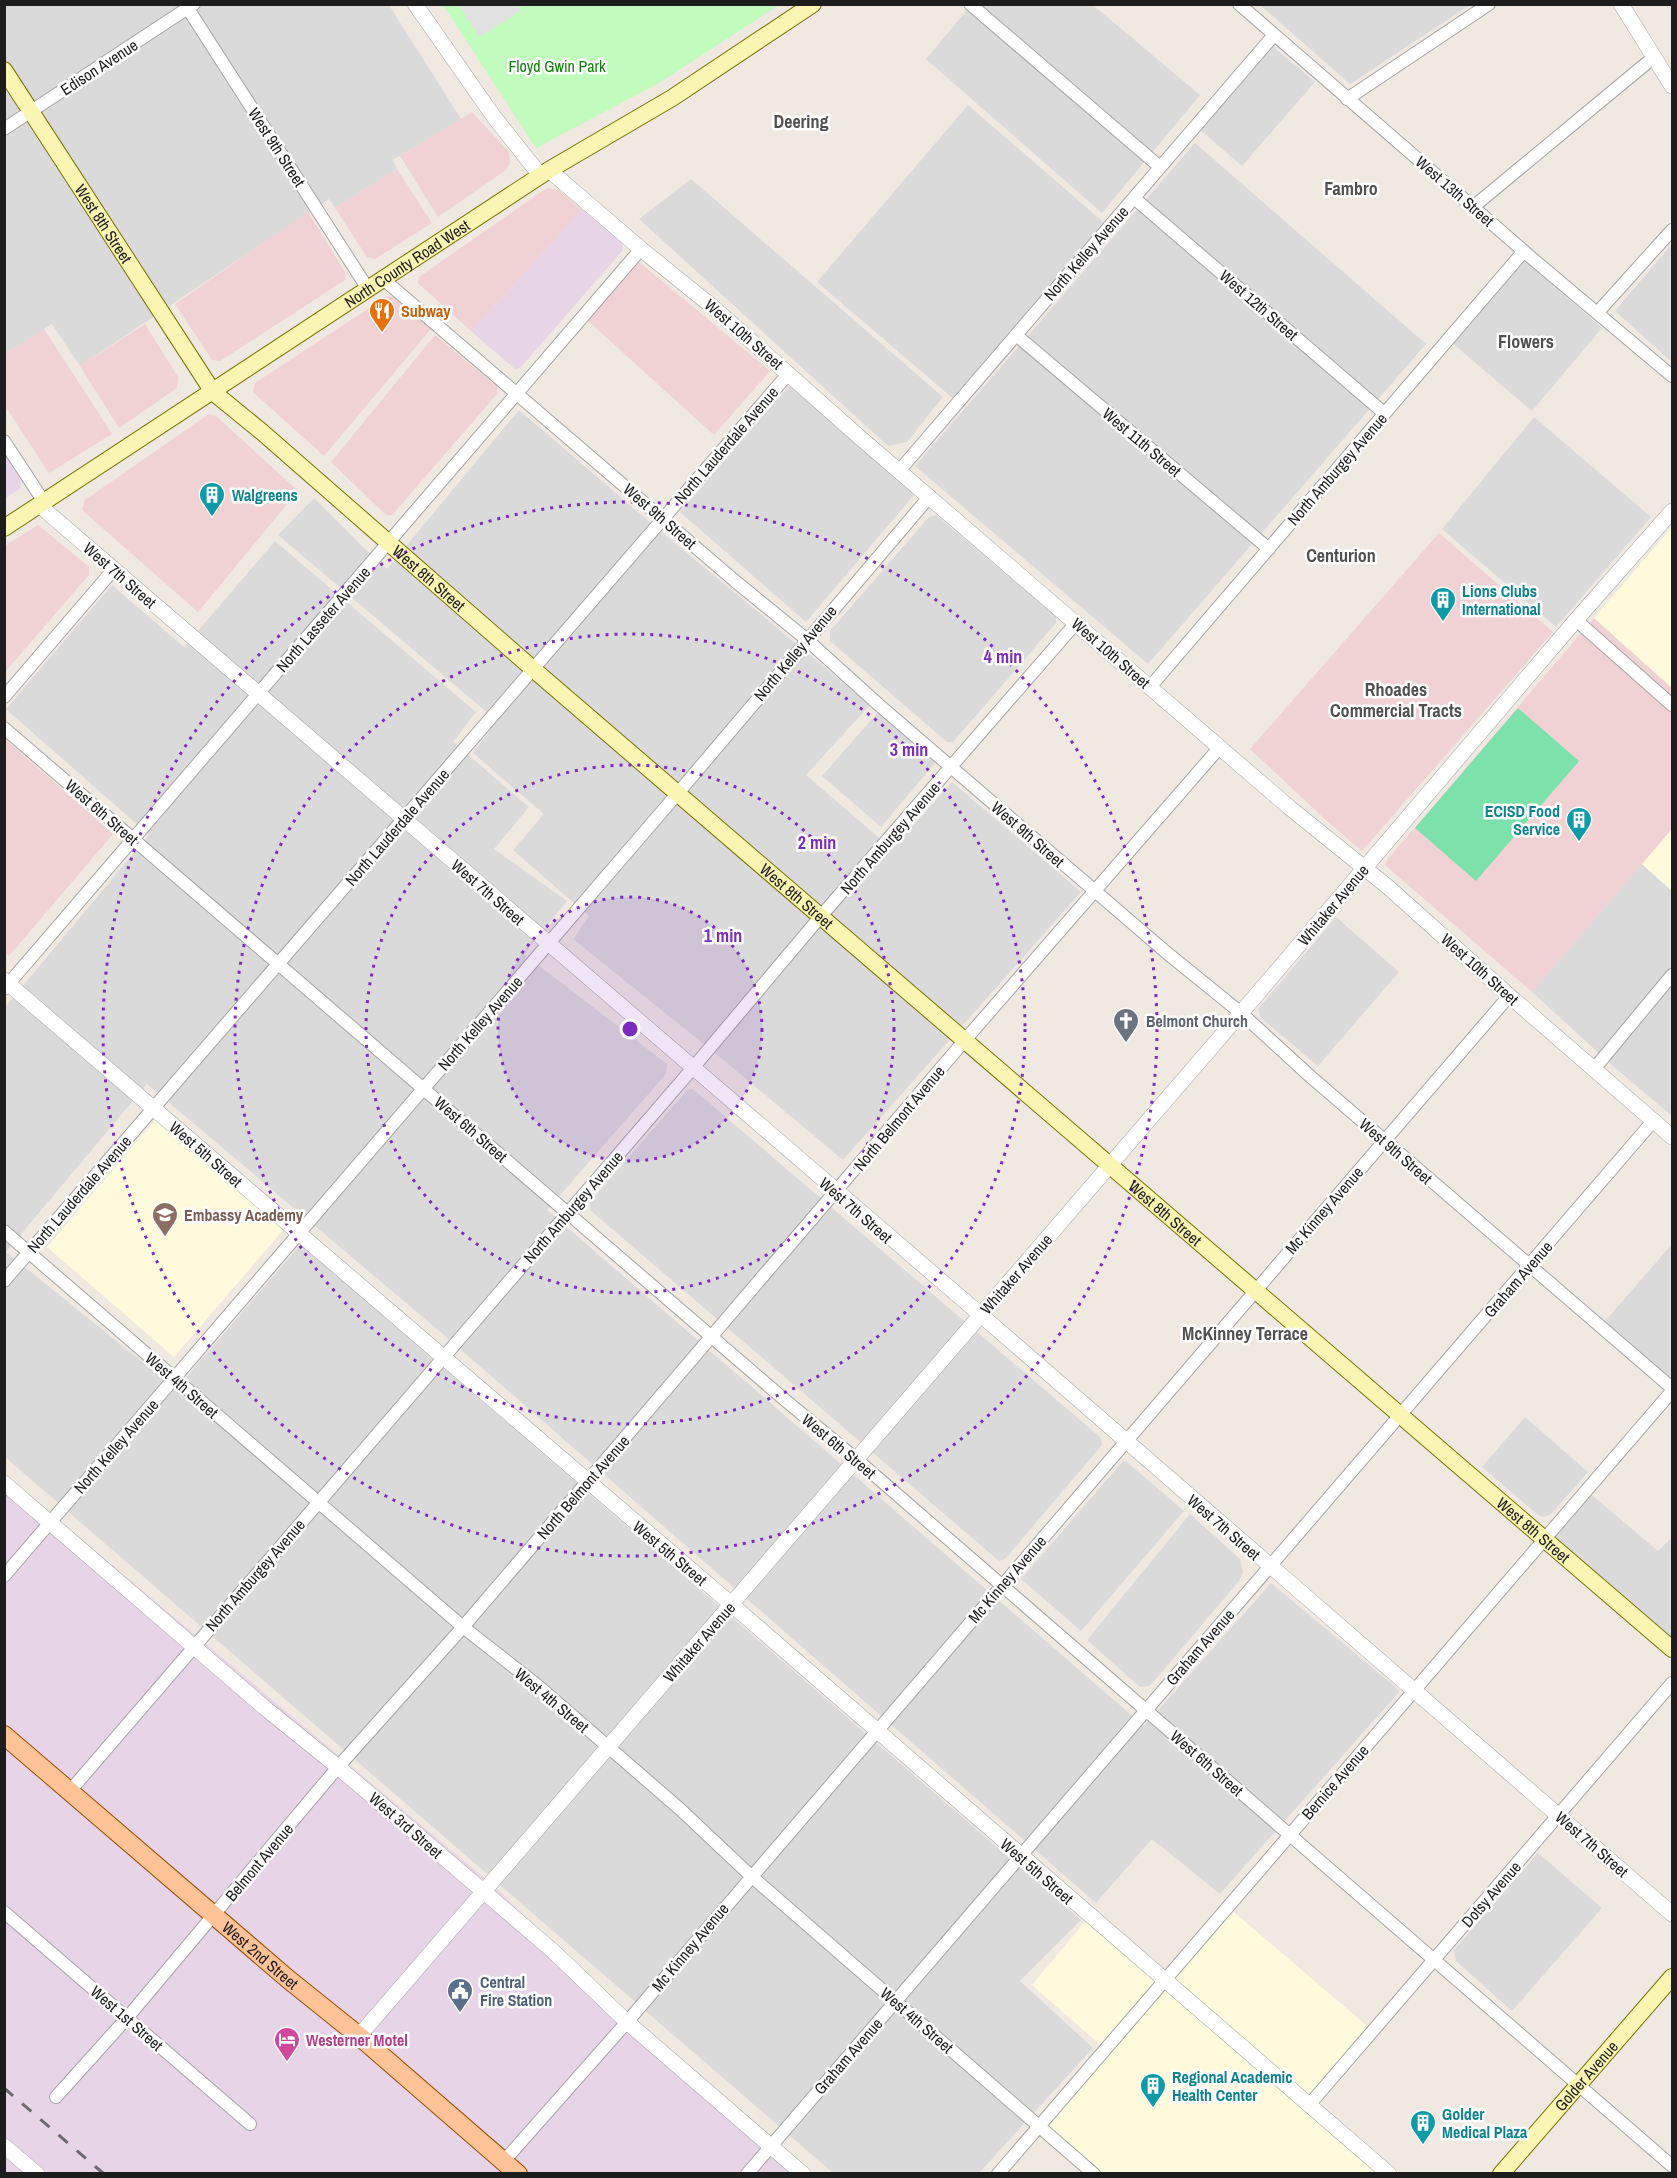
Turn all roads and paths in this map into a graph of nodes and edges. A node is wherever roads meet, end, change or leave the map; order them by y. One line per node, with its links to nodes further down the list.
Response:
1 (415, 4): 16 (street, West 10th Street)
2 (813, 4): 16 (main road, North County Road West)
3 (970, 4): 15 (street)
4 (1239, 4): 8 (street, West 13th Street)
5 (1490, 4): 12 (street)
6 (1621, 4): 9 (street)
7 (189, 6): 13 (street, Edison Avenue); 23 (street, West 9th Street)
8 (1274, 35): 12 (street, West 13th Street); 15 (street, North Kelley Avenue)
9 (1654, 57): 11 (street); 18 (street)
10 (4, 70): 13 (main road, West 8th Street)
11 (1672, 86)
12 (1347, 99): 18 (street, West 13th Street)
13 (31, 111): 14 (street, Edison Avenue); 28 (main road, West 8th Street)
14 (4, 129)
15 (1160, 167): 17 (street, North Kelley Avenue)
16 (544, 172): 20 (street, West 10th Street); 22 (main road, North County Road West)
17 (1134, 198): 25 (street, North Kelley Avenue); 30 (street, West 12th Street)
18 (1473, 207): 21 (street, West 13th Street)
19 (1672, 230): 24 (street)
20 (641, 249): 26 (street, West 10th Street); 29 (street, North Lasseter Avenue)
21 (1524, 251): 24 (street, West 13th Street); 30 (street, North Amburgey Avenue)
22 (383, 279): 23 (main road, North County Road West); 29 (street, West 9th Street)
23 (368, 289): 28 (main road, North County Road West)
24 (1598, 312): 27 (street, West 13th Street)
25 (1016, 335): 32 (street, North Kelley Avenue); 39 (street, West 11th Street)
26 (789, 373): 32 (street, West 10th Street); 36 (street, North Lauderdale Avenue)
27 (1672, 376)
28 (213, 392): 34 (main road, North County Road West); 38 (main road, West 8th Street)
29 (517, 393): 36 (street, West 9th Street); 38 (street, North Lasseter Avenue)
30 (1384, 413): 39 (street, North Amburgey Avenue)
31 (4, 441): 34 (street, West 7th Street)
32 (899, 471): 33 (street, West 10th Street)
33 (930, 496): 42 (street, West 10th Street); 43 (street, North Kelley Avenue)
34 (42, 504): 37 (main road, North County Road West); 40 (street, West 7th Street)
35 (1672, 510): 41 (street, Whitaker Avenue)
36 (663, 518): 43 (street, West 9th Street); 44 (street, North Lauderdale Avenue)
37 (4, 528)
38 (388, 542): 44 (main road, West 8th Street); 46 (street, North Lasseter Avenue)
39 (1269, 549): 45 (street, North Amburgey Avenue)
40 (114, 569): 46 (street, West 7th Street); 47 (street)
41 (1576, 620): 48 (street); 55 (street, Whitaker Avenue)
42 (1076, 623): 45 (street, West 10th Street); 51 (street, North Amburgey Avenue)
43 (806, 639): 51 (street, West 9th Street); 52 (street, North Kelley Avenue)
44 (533, 669): 52 (main road, West 8th Street); 53 (street, North Lauderdale Avenue)
45 (1150, 687): 50 (street, West 10th Street)
46 (258, 694): 53 (street, West 7th Street); 54 (street, North Lasseter Avenue)
47 (4, 697)
48 (1672, 705)
49 (4, 728): 54 (street, West 6th Street)
50 (1220, 747): 55 (street, West 10th Street); 56 (street, North Belmont Avenue)
51 (952, 768): 56 (street, West 9th Street); 57 (street, North Amburgey Avenue)
52 (678, 793): 57 (main road, West 8th Street); 58 (street, North Kelley Avenue)
53 (403, 819): 58 (street, West 7th Street); 59 (street, North Lauderdale Avenue)
54 (134, 839): 59 (street, West 6th Street); 61 (street, North Lasseter Avenue)
55 (1365, 868): 62 (street, West 10th Street); 63 (street, Whitaker Avenue)
56 (1095, 892): 63 (street, West 9th Street); 64 (street, North Belmont Avenue)
57 (821, 916): 64 (main road, West 8th Street); 65 (street, North Amburgey Avenue)
58 (548, 944): 65 (street, West 7th Street); 67 (street, North Kelley Avenue)
59 (278, 963): 67 (street, West 6th Street); 68 (street, North Lauderdale Avenue)
60 (1672, 975): 66 (street)
61 (6, 984): 68 (street, West 5th Street)
62 (1509, 996): 66 (street, West 10th Street); 71 (street, Mc Kinney Avenue)
63 (1241, 1013): 71 (street, West 9th Street); 72 (street, Whitaker Avenue)
64 (965, 1040): 72 (main road, West 8th Street); 73 (street, North Belmont Avenue)
65 (692, 1069): 73 (street, West 7th Street); 74 (street, North Amburgey Avenue)
66 (1594, 1069): 69 (street, West 10th Street)
67 (423, 1089): 74 (street, West 6th Street); 76 (street, North Kelley Avenue)
68 (153, 1108): 76 (street, West 5th Street); 77 (street, North Lauderdale Avenue)
69 (1654, 1120): 70 (street, West 10th Street); 78 (street, Graham Avenue)
70 (1672, 1137)
71 (1384, 1140): 78 (street, West 9th Street); 80 (street, Mc Kinney Avenue)
72 (1110, 1164): 80 (main road, West 8th Street); 81 (street, Whitaker Avenue)
73 (836, 1193): 81 (street, West 7th Street); 82 (street, North Belmont Avenue)
74 (568, 1213): 82 (street, West 6th Street); 83 (street, North Amburgey Avenue)
75 (4, 1231): 77 (street, West 4th Street)
76 (299, 1234): 83 (street, West 5th Street); 84 (street, North Kelley Avenue)
77 (29, 1252): 79 (street, North Lauderdale Avenue); 84 (street, West 4th Street)
78 (1529, 1265): 85 (street, West 9th Street); 86 (street, Graham Avenue)
79 (4, 1281)
80 (1256, 1289): 86 (main road, West 8th Street); 87 (street, Mc Kinney Avenue)
81 (981, 1315): 87 (street, West 7th Street); 88 (street, Whitaker Avenue)
82 (712, 1337): 88 (street, West 6th Street); 89 (street, North Belmont Avenue)
83 (443, 1358): 89 (street, West 5th Street); 91 (street, North Amburgey Avenue)
84 (175, 1378): 91 (street, West 4th Street); 92 (street, North Kelley Avenue)
85 (1672, 1390): 93 (street, Bernice Avenue)
86 (1401, 1415): 93 (main road, West 8th Street); 94 (street, Graham Avenue)
87 (1125, 1442): 94 (street, West 7th Street); 96 (street, Mc Kinney Avenue)
88 (856, 1458): 96 (street, West 6th Street); 97 (street, Whitaker Avenue)
89 (587, 1482): 97 (street, West 5th Street); 98 (street, North Belmont Avenue)
90 (4, 1483): 92 (street, West 3rd Street)
91 (318, 1502): 98 (street, West 4th Street); 99 (street, North Amburgey Avenue)
92 (50, 1523): 95 (street, North Kelley Avenue); 99 (street, West 3rd Street)
93 (1545, 1539): 100 (main road, West 8th Street); 102 (street, Bernice Avenue)
94 (1270, 1566): 102 (street, West 7th Street); 103 (street, Graham Avenue)
95 (4, 1576)
96 (1001, 1586): 103 (street, West 6th Street); 104 (street, Mc Kinney Avenue)
97 (731, 1605): 104 (street, West 5th Street); 106 (street, Whitaker Avenue)
98 (463, 1627): 106 (street, West 4th Street); 107 (street, Belmont Avenue)
99 (194, 1647): 107 (street, West 3rd Street); 108 (street, North Amburgey Avenue)
100 (1672, 1649)
101 (1672, 1683): 109 (street, Dotsy Avenue)
102 (1414, 1691): 109 (street, West 7th Street); 110 (street, Bernice Avenue)
103 (1146, 1711): 110 (street, West 6th Street); 111 (street, Graham Avenue)
104 (876, 1731): 111 (street, West 5th Street); 112 (street, Mc Kinney Avenue)
105 (4, 1735): 108 (main road, West 2nd Street)
106 (608, 1747): 112 (street, West 4th Street); 113 (street, Whitaker Avenue)
107 (338, 1767): 113 (street, West 3rd Street); 116 (street, Belmont Avenue)
108 (69, 1791): 116 (main road, West 2nd Street)
109 (1558, 1815): 115 (street, West 7th Street); 117 (street, Dotsy Avenue)
110 (1290, 1835): 117 (street, West 6th Street); 119 (street, Bernice Avenue)
111 (1021, 1856): 119 (street, West 5th Street); 120 (street, Graham Avenue)
112 (751, 1876): 120 (street, West 4th Street); 122 (street, Mc Kinney Avenue)
113 (483, 1891): 122 (street, West 3rd Street); 123 (street, Whitaker Avenue)
114 (4, 1912): 121 (street, West 1st Street)
115 (1672, 1914)
116 (215, 1916): 121 (street, Belmont Avenue); 123 (main road, West 2nd Street)
117 (1434, 1959): 124 (street, West 6th Street); 126 (street, Dotsy Avenue)
118 (1672, 1977): 124 (main road, Golder Avenue)
119 (1165, 1980): 126 (street, West 5th Street); 128 (street, Bernice Avenue)
120 (896, 2002): 128 (street, West 4th Street); 130 (street, Graham Avenue)
121 (127, 2018): 125 (street, Belmont Avenue); 127 (street, West 1st Street)
122 (627, 2022): 130 (street, West 3rd Street); 131 (street, Mc Kinney Avenue)
123 (359, 2036): 131 (main road, West 2nd Street)
124 (1579, 2084): 132 (street, West 6th Street); 140 (main road, Golder Avenue)
125 (56, 2097)
126 (1309, 2105): 139 (street, West 5th Street)
127 (250, 2124)
128 (1039, 2126): 137 (street, Bernice Avenue); 138 (street, West 4th Street)
129 (4, 2146): 133 (street)
130 (771, 2146): 135 (street, Graham Avenue); 136 (street, West 3rd Street)
131 (504, 2161): 134 (main road, West 2nd Street)
132 (1672, 2166)
133 (37, 2174)
134 (518, 2174)
135 (747, 2174)
136 (803, 2174)
137 (998, 2174)
138 (1094, 2174)
139 (1389, 2174)
140 (1501, 2174)

